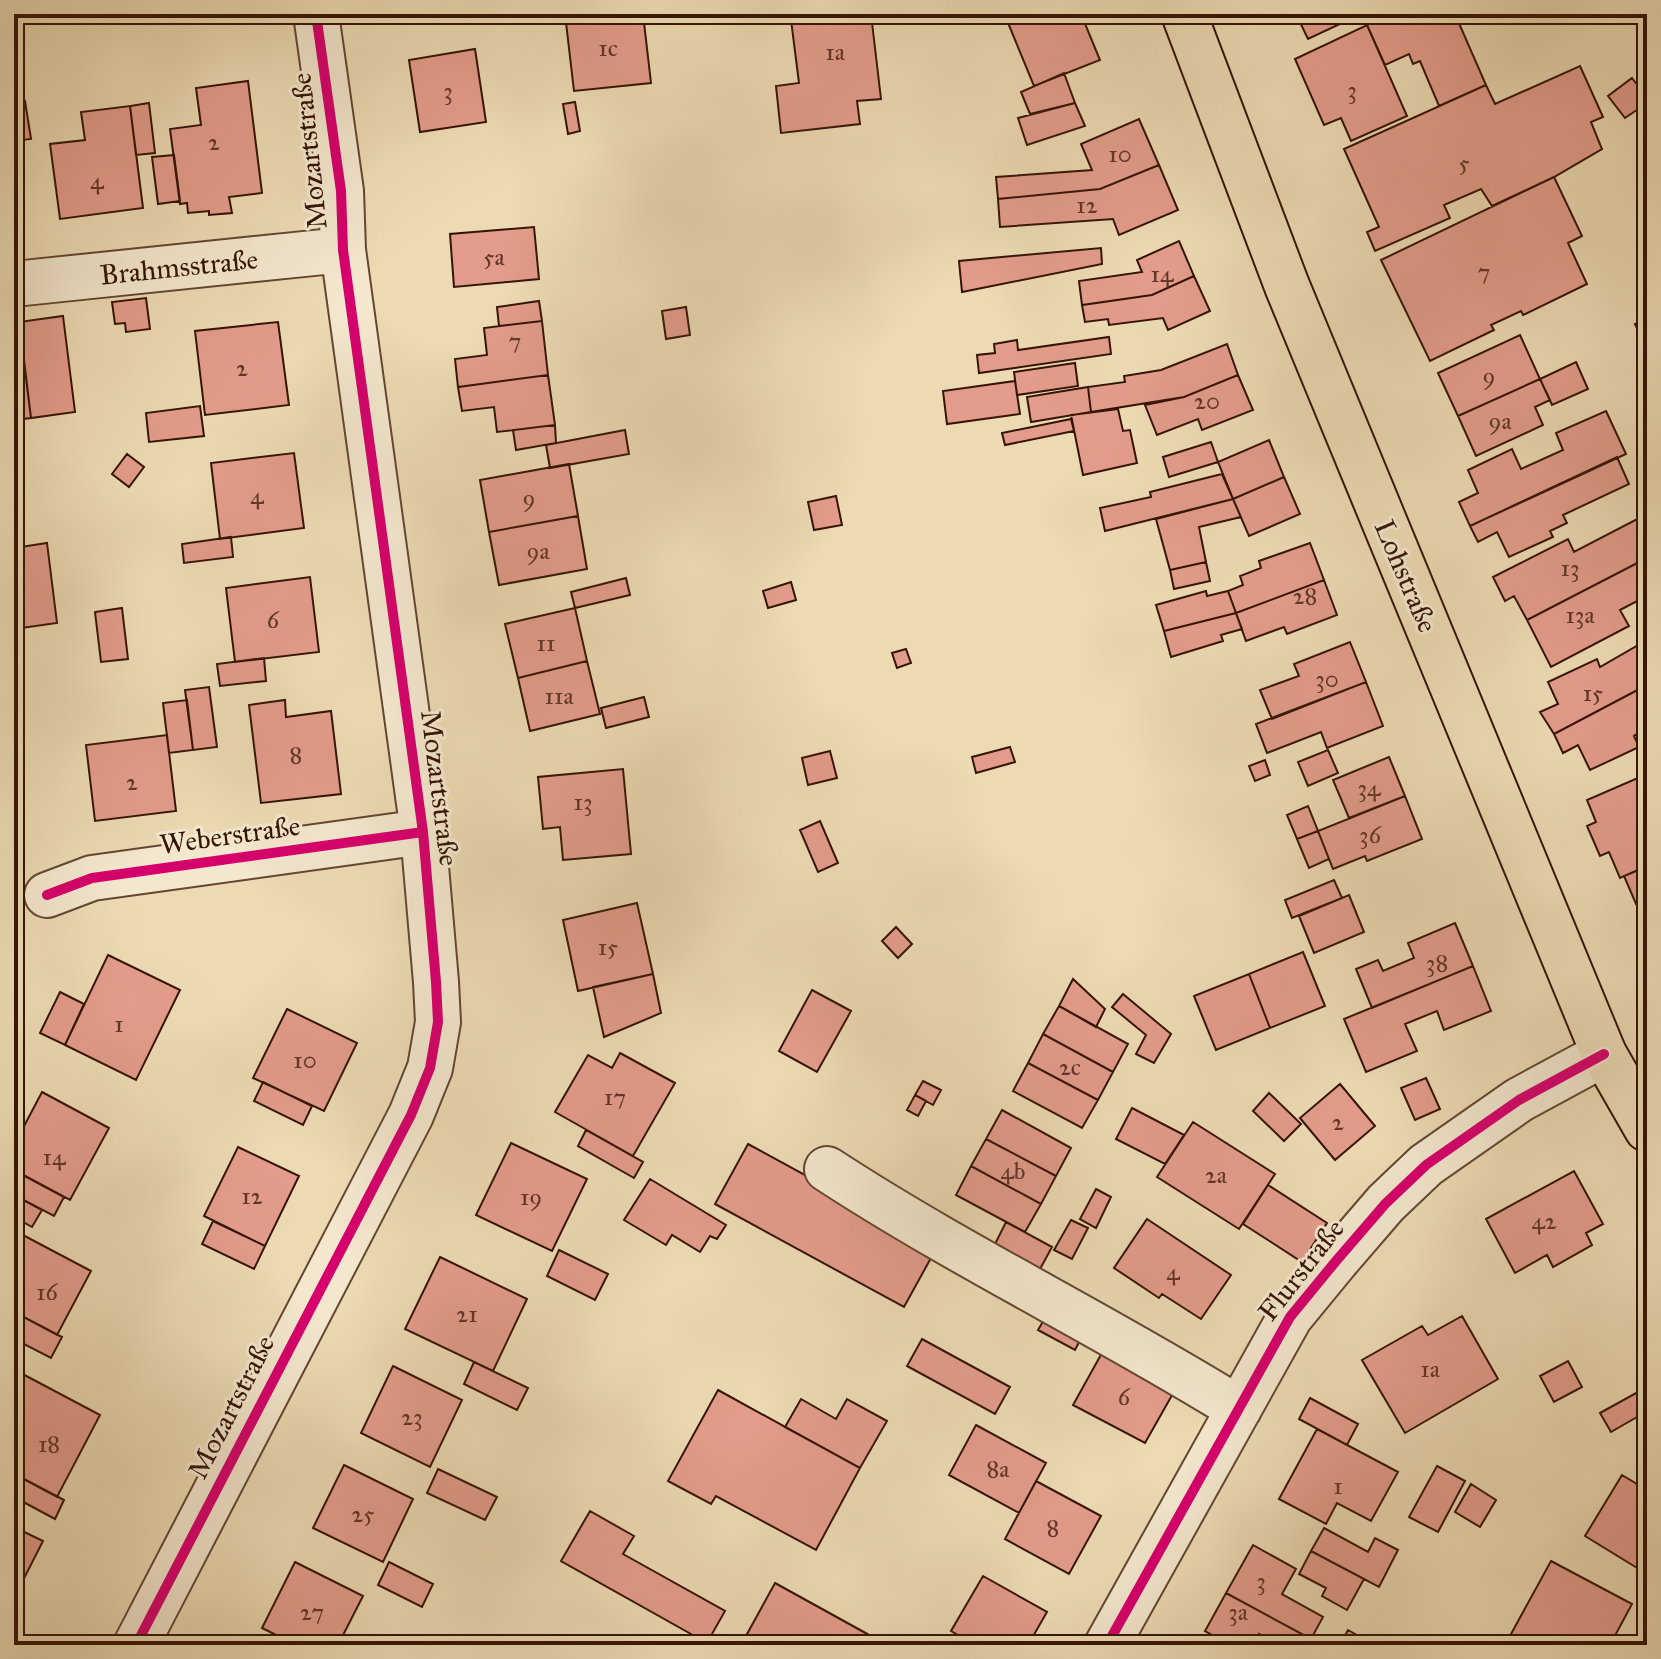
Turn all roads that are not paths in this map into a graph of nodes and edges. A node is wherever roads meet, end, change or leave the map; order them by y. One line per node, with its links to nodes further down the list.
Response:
1 (316, 14): 3 (street, Mozartstraße)
2 (1184, 14): 7 (main road, Lohstraße)
3 (343, 250): 4 (street, Brahmsstraße); 5 (street, Mozartstraße)
4 (14, 284)
5 (423, 832): 6 (street, Weberstraße); 11 (street, Mozartstraße)
6 (47, 895)
7 (1604, 1054): 8 (main road, Lohstraße); 10 (street, Flurstraße)
8 (1647, 1129)
9 (827, 1169): 10 (street)
10 (1239, 1409): 12 (street, Flurstraße)
11 (136, 1645)
12 (1107, 1645)

